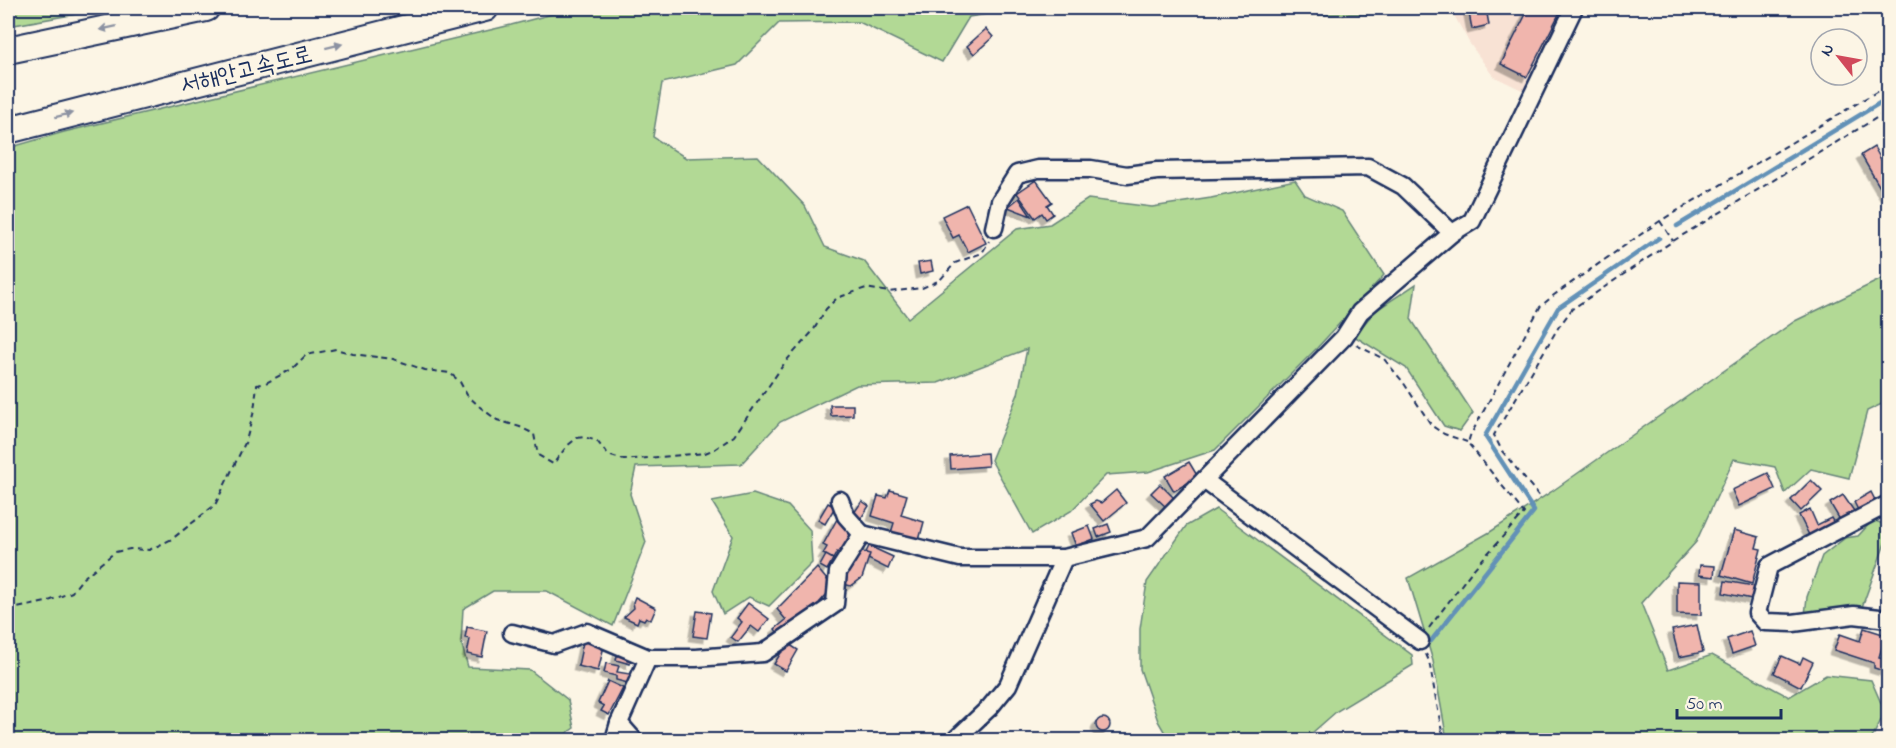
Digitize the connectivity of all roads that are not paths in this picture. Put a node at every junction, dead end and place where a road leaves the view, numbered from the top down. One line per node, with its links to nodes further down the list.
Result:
1 (206, 8): 4 (highway, one-way to 4)
2 (485, 8): 5 (highway, 서해안고속도로, one-way to 2)
3 (1574, 8): 7 (street)
4 (8, 50)
5 (8, 130)
6 (994, 228): 7 (street)
7 (1452, 233): 8 (street)
8 (1204, 480): 12 (street); 15 (street)
9 (840, 500): 11 (street)
10 (1888, 504): 13 (street)
11 (862, 534): 12 (street); 16 (street)
12 (1064, 558): 20 (street)
13 (1888, 620)
14 (512, 633): 16 (street)
15 (1420, 641)
16 (648, 658): 17 (street)
17 (619, 723): 18 (street); 19 (street)
18 (614, 741)
19 (634, 741)
20 (954, 741)

